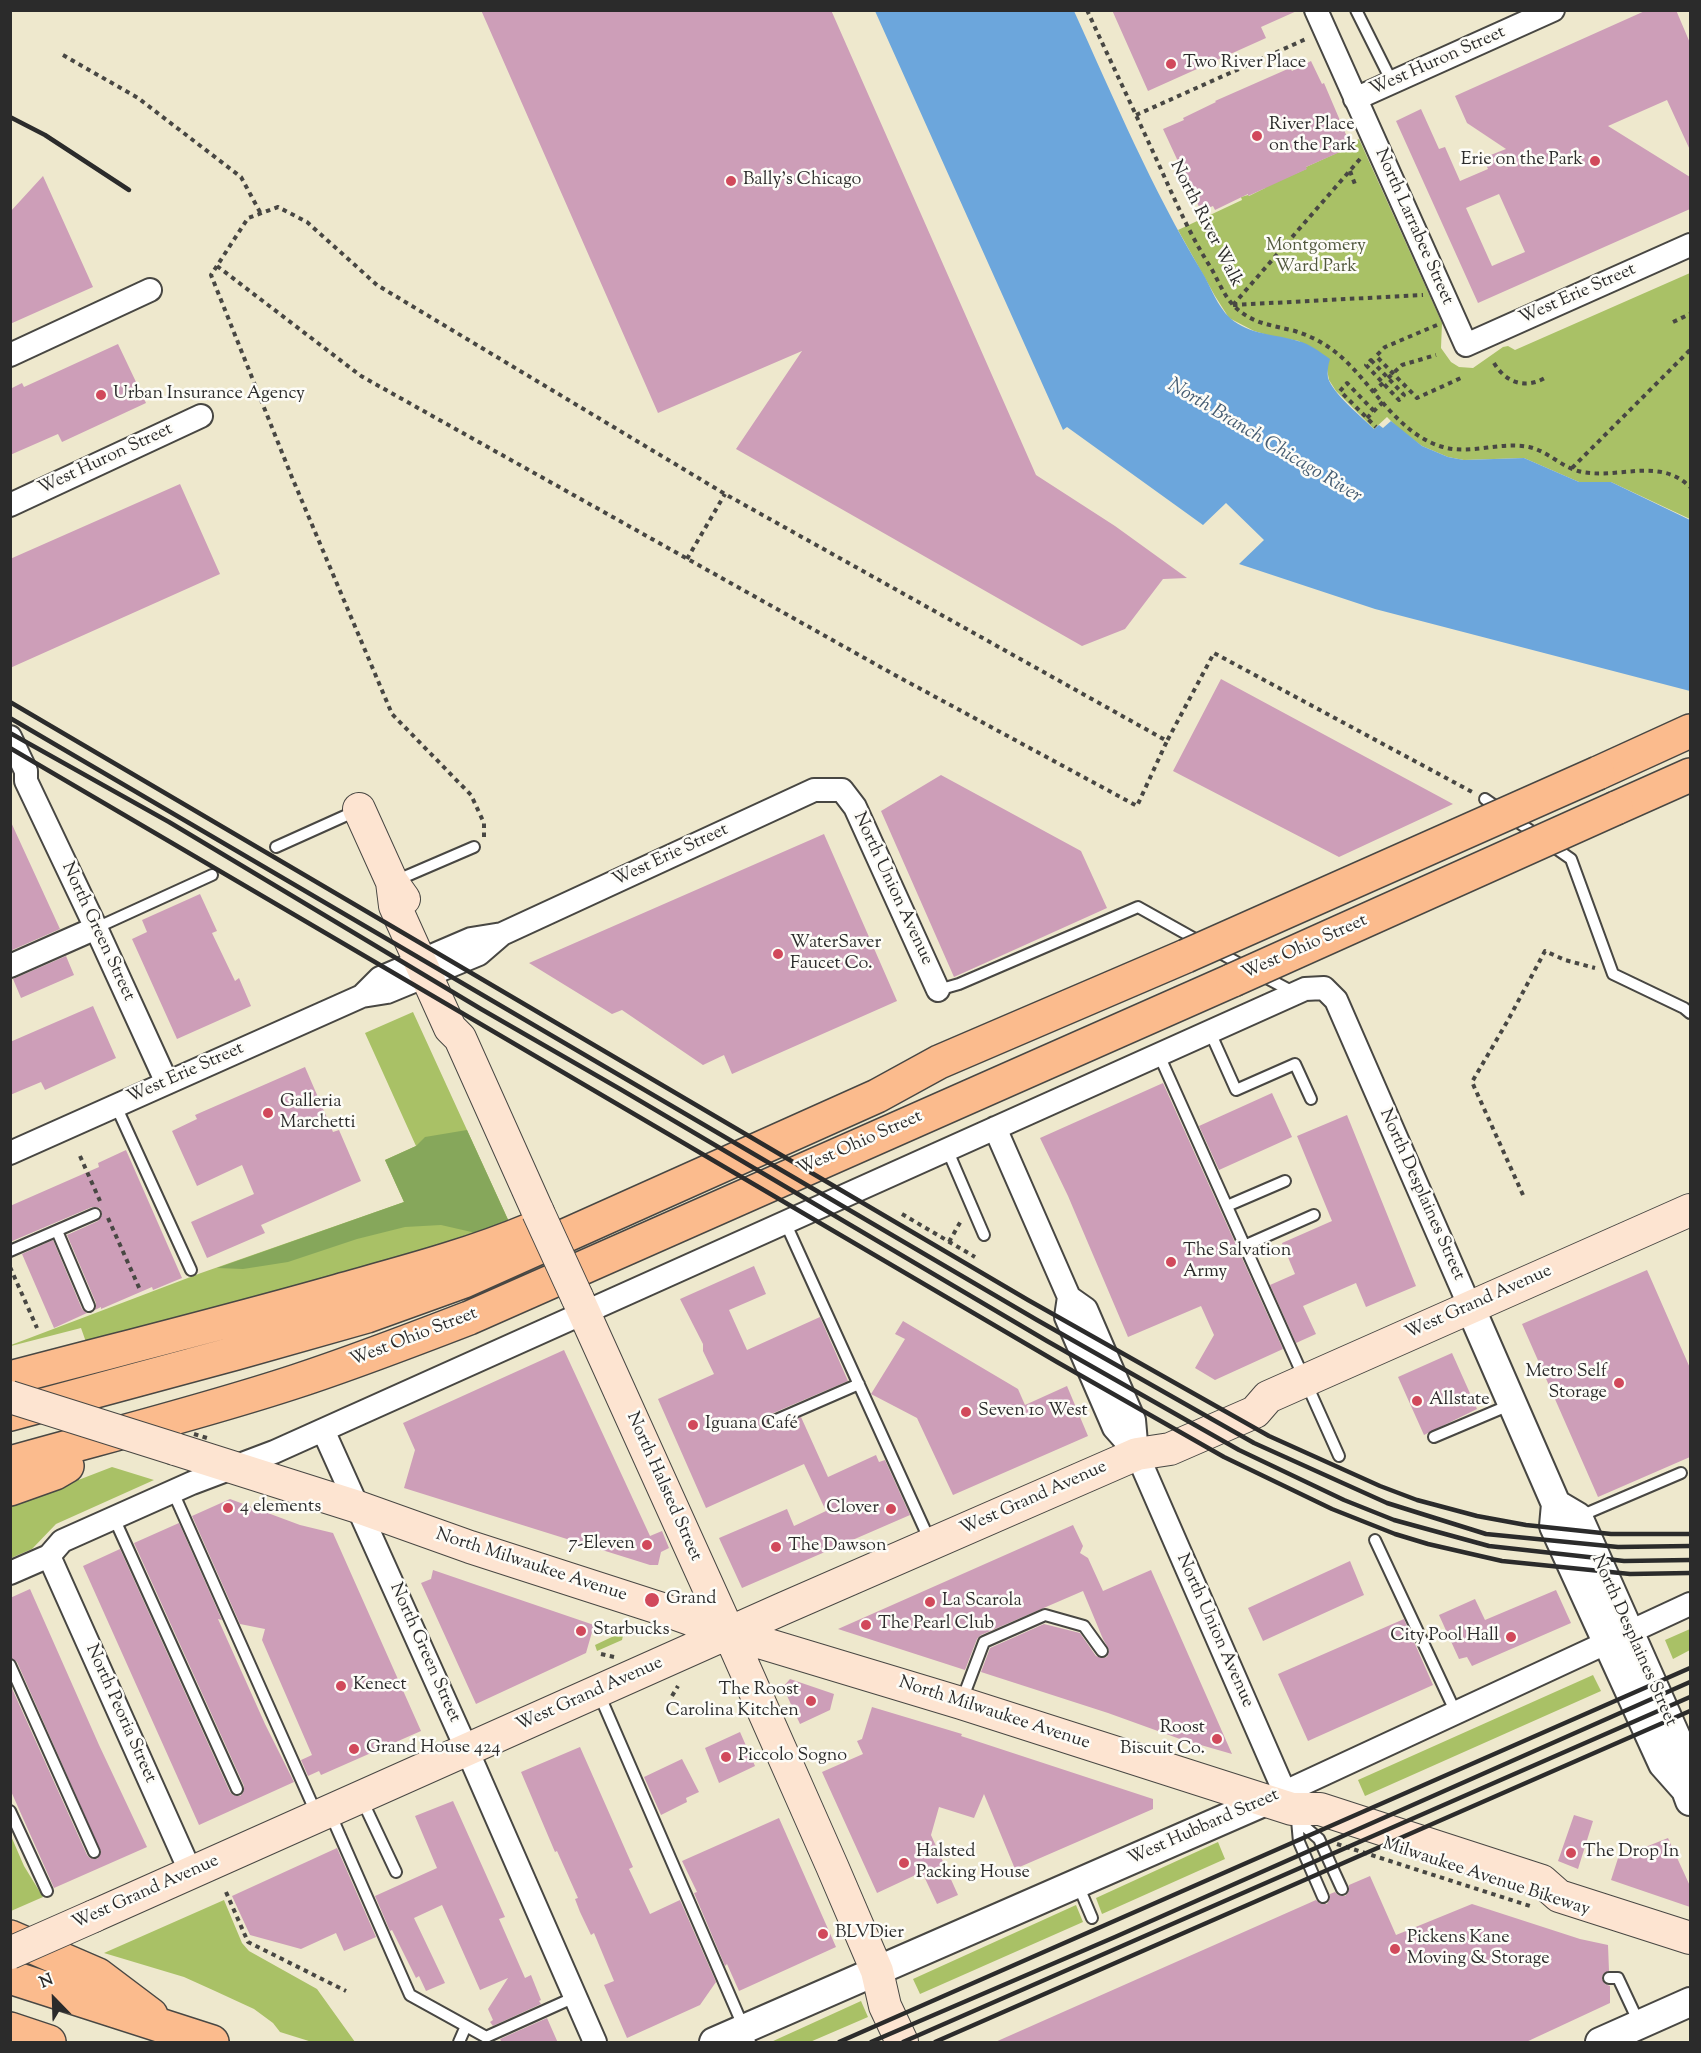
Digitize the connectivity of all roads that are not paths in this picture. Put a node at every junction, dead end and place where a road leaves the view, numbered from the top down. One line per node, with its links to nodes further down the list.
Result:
1 (1316, 10): 5 (street, North Larrabee Street)
2 (1356, 10): 4 (lane)
3 (1553, 10): 4 (street, West Huron Street)
4 (1392, 82): 5 (street, West Huron Street)
5 (1355, 99): 8 (street, North Larrabee Street)
6 (1690, 244): 8 (street, West Erie Street)
7 (150, 290): 9 (street)
8 (1466, 345)
9 (10, 355)
10 (201, 416): 11 (street, West Huron Street)
11 (10, 504)
12 (10, 737): 16 (street, North Green Street)
13 (1678, 737): 18 (highway, West Ohio Street)
14 (10, 763): 16 (street, North Green Street)
15 (1690, 775): 18 (highway, West Ohio Street)
16 (26, 781): 25 (street, North Green Street)
17 (842, 790): 27 (street, West Erie Street); 29 (street, North Union Avenue)
18 (1607, 791): 34 (highway, West Ohio Street, bridge); 62 (highway, West Ohio Street, bridge)
19 (1485, 799): 31 (lane)
20 (359, 809): 21 (lane); 24 (main road, North Halsted Street)
21 (276, 847)
22 (474, 847): 24 (lane)
23 (212, 875): 25 (lane)
24 (392, 882): 27 (main road, North Halsted Street)
25 (96, 928): 26 (street); 35 (street, North Green Street)
26 (10, 966)
27 (429, 966): 35 (street, West Erie Street); 52 (main road, North Halsted Street, bridge)
28 (1324, 988): 30 (street, West Ohio Street); 54 (street, North Desplaines Street)
29 (938, 990): 30 (lane)
30 (1295, 994): 32 (street, West Ohio Street)
31 (1690, 1013)
32 (1210, 1032): 33 (street, West Ohio Street); 36 (lane)
33 (1159, 1055): 38 (street, West Ohio Street); 42 (lane)
34 (939, 1062): 55 (highway); 60 (highway, West Ohio Street)
35 (166, 1083): 37 (street, West Erie Street)
36 (1311, 1098)
37 (116, 1106): 40 (street, West Erie Street); 51 (lane)
38 (995, 1128): 39 (street, West Ohio Street); 65 (street, North Union Avenue)
39 (947, 1149): 46 (street, West Ohio Street); 48 (lane)
40 (10, 1153)
41 (1285, 1181): 42 (lane)
42 (1227, 1206): 49 (lane)
43 (1690, 1210): 54 (main road, West Grand Avenue)
44 (95, 1214): 47 (lane)
45 (1314, 1215): 49 (lane)
46 (785, 1222): 52 (street, West Ohio Street); 57 (lane)
47 (57, 1231): 50 (lane); 53 (lane)
48 (984, 1235)
49 (1244, 1246): 56 (lane)
50 (10, 1251)
51 (191, 1270)
52 (580, 1304): 63 (street, West Ohio Street); 80 (main road, North Halsted Street)
53 (89, 1306)
54 (1470, 1307): 56 (main road, West Grand Avenue); 59 (street, North Desplaines Street)
55 (10, 1378)
56 (1304, 1380): 65 (main road, West Grand Avenue); 66 (lane)
57 (859, 1384): 61 (lane); 76 (lane)
58 (10, 1397): 68 (main road, North Milwaukee Avenue, bridge)
59 (1512, 1404): 64 (lane); 73 (street, North Desplaines Street)
60 (10, 1414)
61 (774, 1421)
62 (127, 1430): 67 (highway, West Ohio Street); 70 (highway)
63 (323, 1430): 68 (street, West Ohio Street); 72 (street, North Green Street)
64 (1434, 1437)
65 (1137, 1454): 76 (main road, West Grand Avenue); 91 (street, North Union Avenue)
66 (1339, 1456)
67 (10, 1463)
68 (234, 1467): 71 (street, West Ohio Street); 72 (main road, North Milwaukee Avenue)
69 (1681, 1473): 73 (lane)
70 (10, 1489)
71 (173, 1492): 74 (street, West Ohio Street); 93 (lane)
72 (358, 1507): 80 (main road, North Milwaukee Avenue); 87 (street, North Green Street)
73 (1567, 1510): 81 (street, North Desplaines Street)
74 (114, 1518): 77 (street, West Ohio Street); 88 (lane)
75 (1375, 1540): 86 (lane)
76 (931, 1544): 80 (main road, West Grand Avenue)
77 (49, 1556): 78 (street, West Ohio Street); 96 (street, North Peoria Street)
78 (10, 1573)
79 (1690, 1604): 81 (street, West Hubbard Street)
80 (729, 1633): 84 (main road, West Grand Avenue); 85 (main road, North Milwaukee Avenue); 105 (main road, North Halsted Street)
81 (1618, 1638): 86 (street, West Hubbard Street); 89 (street, North Desplaines Street)
82 (1102, 1651): 85 (lane)
83 (10, 1665): 94 (lane)
84 (598, 1691): 87 (main road, West Grand Avenue); 113 (lane)
85 (961, 1703): 91 (main road, North Milwaukee Avenue)
86 (1456, 1713): 91 (street, West Hubbard Street)
87 (467, 1750): 90 (main road, West Grand Avenue); 108 (street, North Green Street)
88 (237, 1790)
89 (1688, 1796)
90 (360, 1797): 93 (main road, West Grand Avenue); 95 (lane)
91 (1285, 1805): 97 (street, West Hubbard Street); 98 (lane, North Union Avenue); 100 (lane, North Union Avenue); 103 (main road, North Milwaukee Avenue)
92 (10, 1811): 99 (lane)
93 (323, 1814): 96 (main road, West Grand Avenue); 111 (lane)
94 (94, 1852)
95 (396, 1872)
96 (190, 1873): 104 (main road, West Grand Avenue, bridge)
97 (1077, 1884): 101 (lane); 105 (street, West Hubbard Street)
98 (1342, 1888)
99 (47, 1891)
100 (1323, 1897)
101 (1092, 1918)
102 (10, 1937): 112 (highway)
103 (1690, 1938)
104 (10, 1953)
105 (877, 1971): 113 (street, West Hubbard Street); 118 (main road, North Halsted Street); 119 (main road, North Halsted Street)
106 (10, 1977): 112 (highway)
107 (1609, 1978): 110 (lane)
108 (575, 1997): 111 (lane); 116 (street, North Green Street)
109 (1690, 2002): 110 (street)
110 (1640, 2025): 120 (street)
111 (466, 2026): 115 (lane)
112 (169, 2029): 114 (highway)
113 (748, 2036): 117 (street, West Hubbard Street)
114 (212, 2043)
115 (459, 2043)
116 (595, 2043)
117 (714, 2043)
118 (902, 2043)
119 (920, 2043)
120 (1600, 2043)

